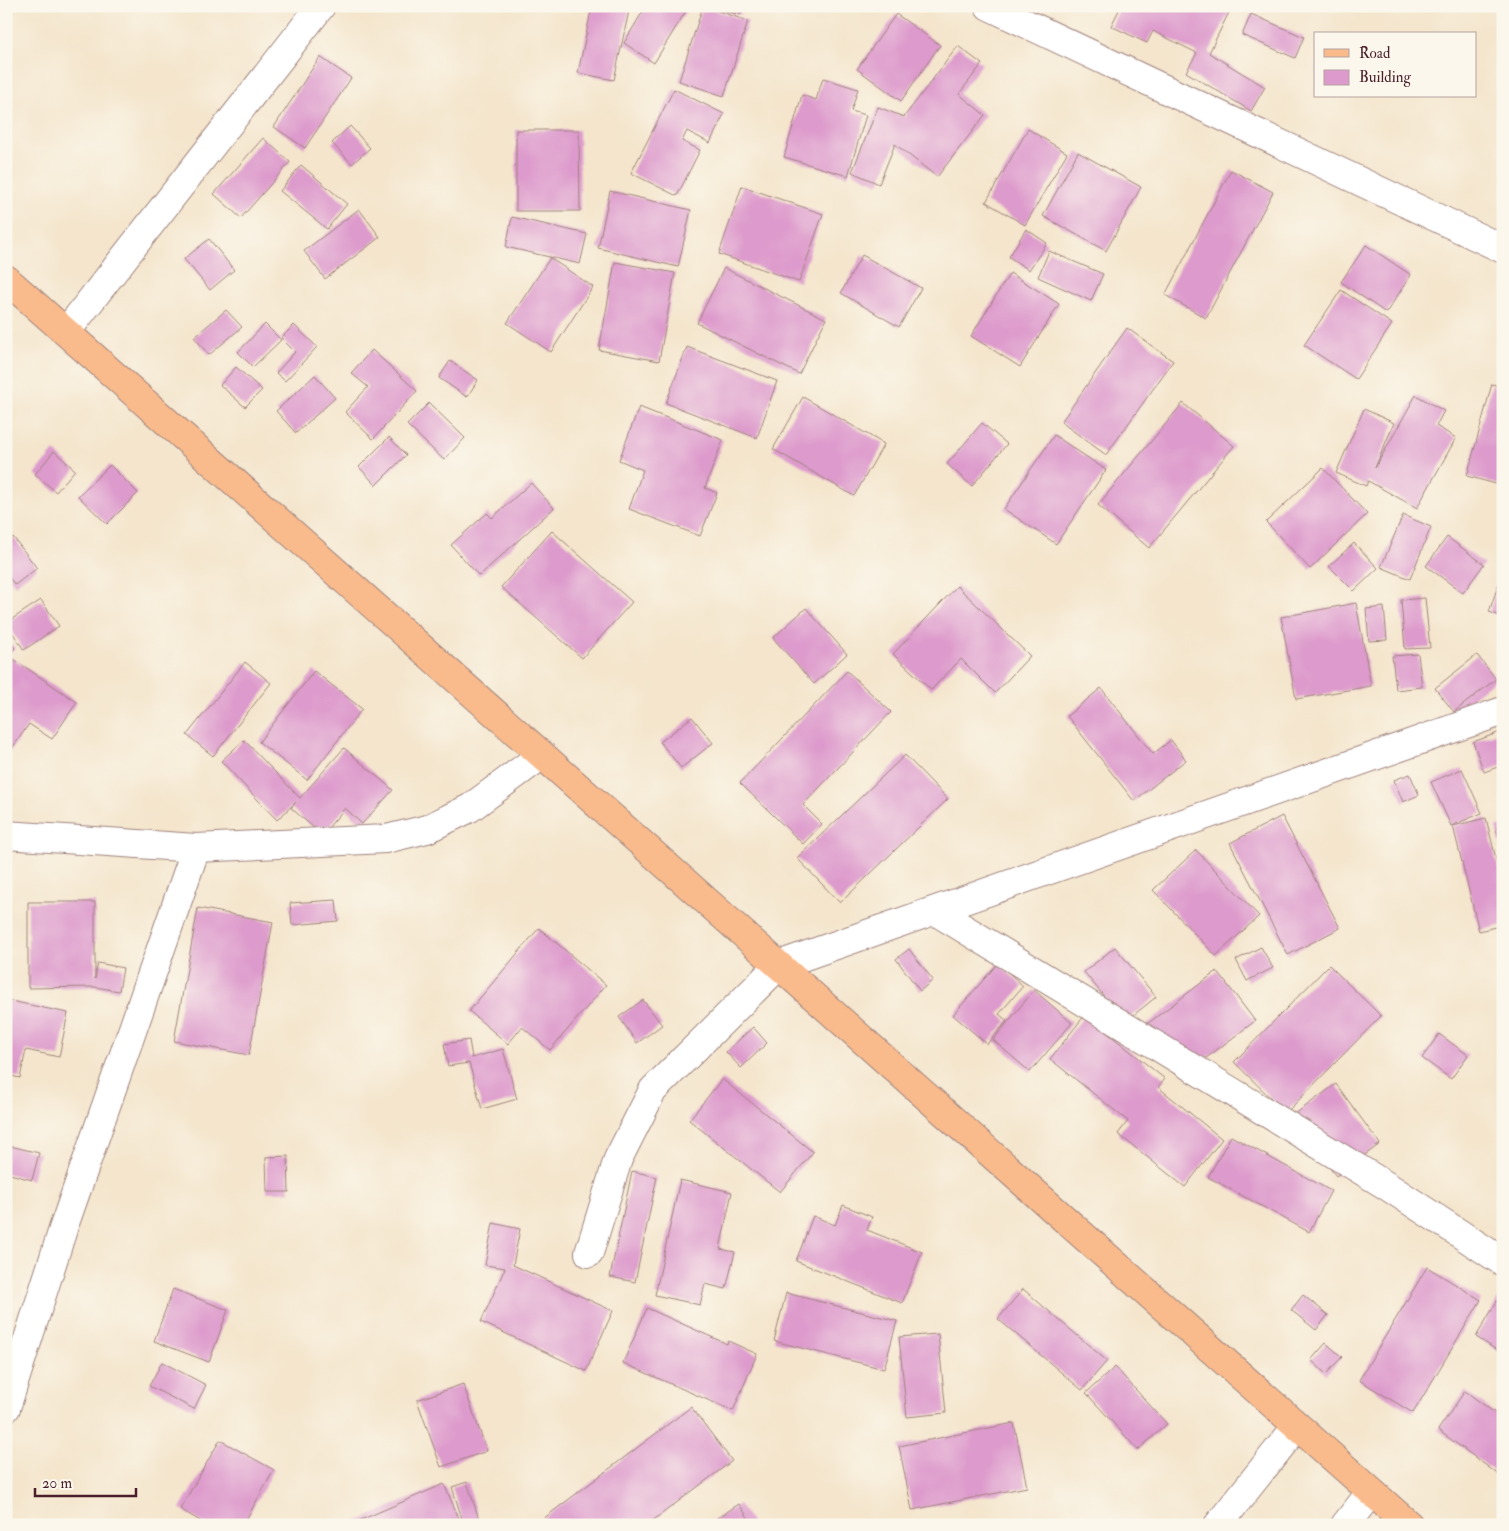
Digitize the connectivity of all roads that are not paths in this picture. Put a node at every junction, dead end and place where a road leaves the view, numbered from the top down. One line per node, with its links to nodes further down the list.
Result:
1 (321, 6): 5 (street)
2 (989, 6): 3 (street)
3 (1503, 249)
4 (6, 279): 5 (main road)
5 (66, 332): 7 (main road)
6 (1503, 711): 10 (street)
7 (542, 755): 9 (street); 11 (main road)
8 (6, 835): 9 (street)
9 (196, 848): 14 (street)
10 (936, 911): 11 (street); 13 (street)
11 (779, 965): 12 (street); 15 (main road)
12 (590, 1253)
13 (1503, 1262)
14 (6, 1408)
15 (1297, 1426): 16 (main road); 17 (street)
16 (1372, 1492): 18 (street); 19 (main road)
17 (1218, 1525)
18 (1346, 1525)
19 (1409, 1525)

